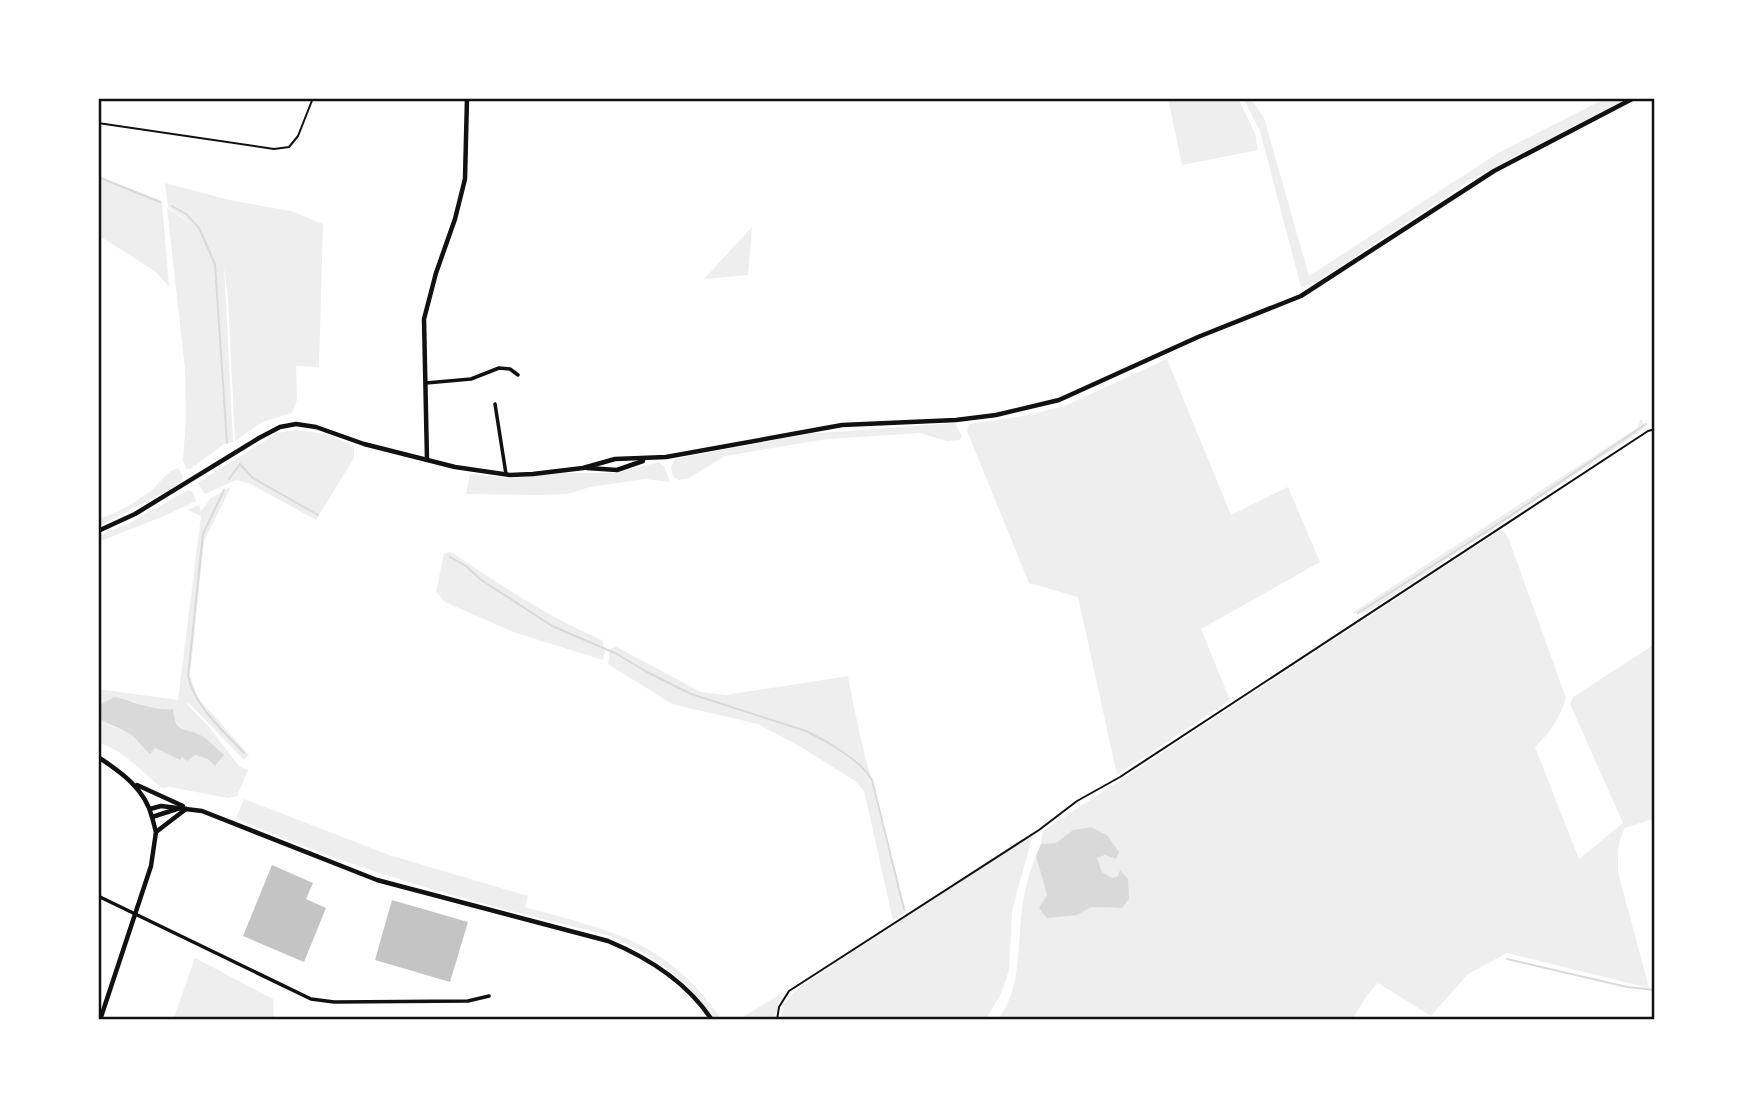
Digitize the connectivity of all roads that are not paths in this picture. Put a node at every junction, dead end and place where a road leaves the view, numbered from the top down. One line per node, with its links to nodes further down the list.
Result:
1 (467, 98): 4 (street)
2 (1634, 98): 6 (street)
3 (518, 375): 4 (street)
4 (426, 383): 7 (street)
5 (495, 404): 9 (street)
6 (647, 459): 8 (street); 8 (street)
7 (427, 460): 9 (street); 10 (street)
8 (583, 468): 9 (street)
9 (506, 474)
10 (98, 530)
11 (98, 757): 12 (street)
12 (134, 784): 13 (street); 14 (street)
13 (184, 808): 14 (street); 15 (street); 16 (street); 21 (street)
14 (150, 809): 15 (street)
15 (152, 817): 16 (street)
16 (156, 832): 18 (street)
17 (98, 896): 18 (street)
18 (135, 912): 19 (street); 20 (street)
19 (489, 996)
20 (100, 1020)
21 (712, 1020)

